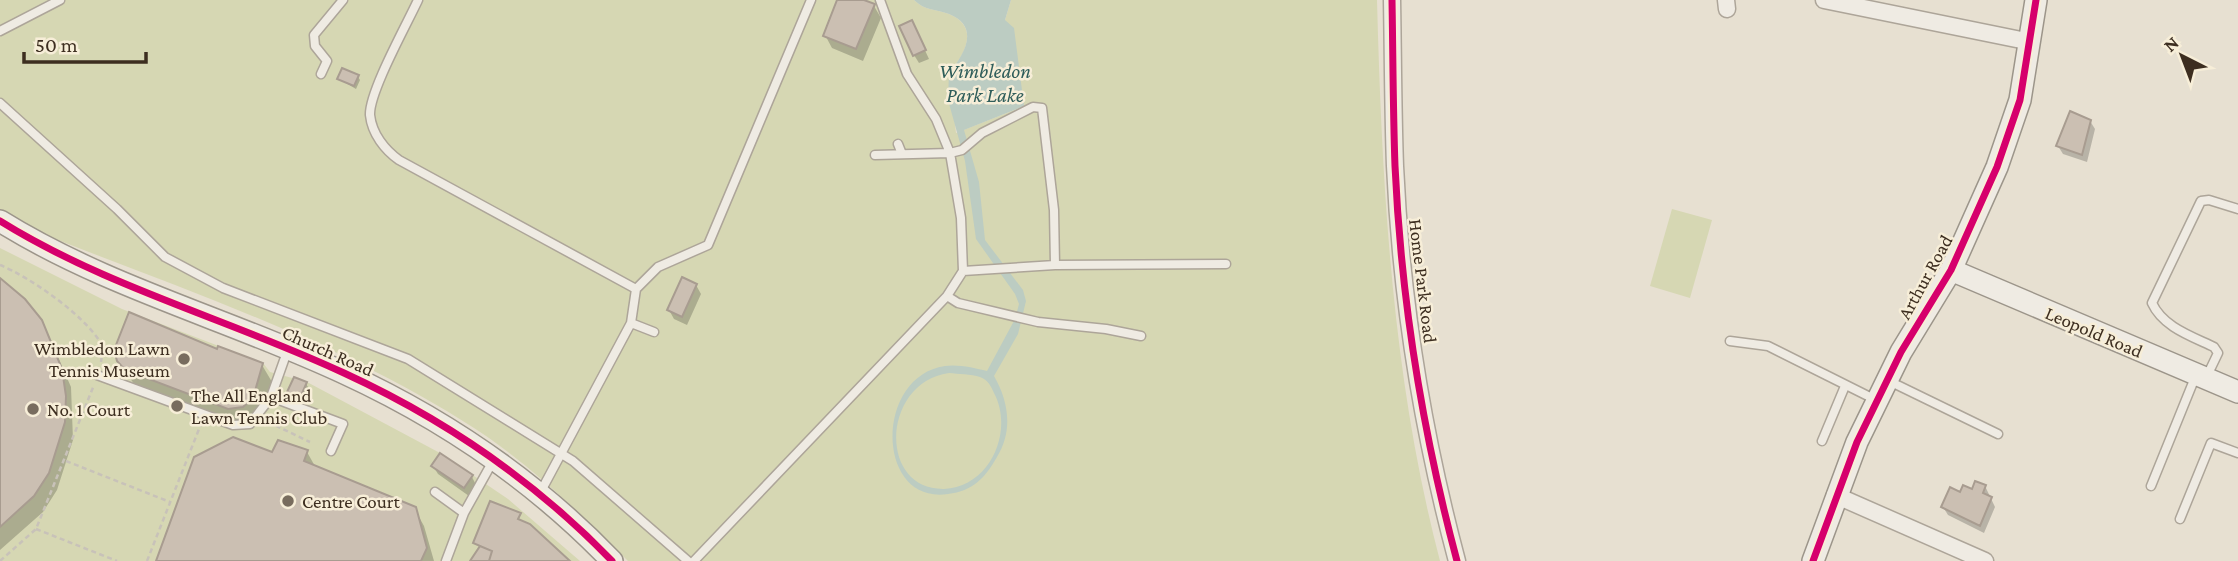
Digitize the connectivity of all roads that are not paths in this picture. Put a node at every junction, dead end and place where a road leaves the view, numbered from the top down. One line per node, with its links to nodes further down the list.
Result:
1 (60, 0): 9 (lane)
2 (343, 0): 11 (lane)
3 (418, 0): 23 (lane)
4 (811, 0): 23 (lane)
5 (880, 0): 14 (lane)
6 (1392, 0): 53 (street, Home Park Road)
7 (1824, 0): 10 (street)
8 (2036, 0): 10 (street, Arthur Road)
9 (0, 31)
10 (2031, 42): 21 (street, Arthur Road)
11 (321, 74)
12 (0, 103): 41 (lane)
13 (898, 144): 15 (lane)
14 (950, 153): 15 (lane); 20 (lane); 22 (lane)
15 (902, 154): 16 (lane)
16 (875, 155)
17 (2238, 209): 31 (lane)
18 (0, 221): 29 (street, Church Road)
19 (1226, 264): 20 (lane)
20 (1055, 265): 22 (lane)
21 (1951, 270): 31 (street, Leopold Road); 32 (street, Arthur Road)
22 (963, 271): 24 (lane)
23 (636, 289): 25 (lane)
24 (947, 296): 27 (lane); 52 (lane)
25 (631, 323): 26 (lane); 41 (lane)
26 (654, 332)
27 (1140, 336)
28 (1730, 341): 33 (lane)
29 (288, 349): 35 (lane); 42 (street, Church Road)
30 (97, 374): 35 (lane)
31 (2201, 377): 34 (street, Leopold Road); 43 (lane)
32 (1886, 380): 36 (street, Arthur Road); 37 (lane)
33 (1844, 386): 36 (lane); 38 (lane)
34 (2238, 392)
35 (271, 397): 39 (lane)
36 (1876, 400): 46 (street, Arthur Road)
37 (1997, 434)
38 (1822, 441)
39 (331, 451)
40 (2238, 453): 48 (lane)
41 (563, 455): 45 (lane); 51 (lane)
42 (494, 459): 45 (street, Church Road); 47 (lane)
43 (2151, 486)
44 (435, 492): 47 (lane)
45 (540, 492): 50 (street, Church Road)
46 (1835, 495): 54 (street, Arthur Road); 55 (street)
47 (464, 513): 49 (lane)
48 (2180, 519)
49 (446, 561)
50 (611, 561)
51 (688, 561)
52 (694, 561)
53 (1457, 561)
54 (1813, 561)
55 (1985, 561)

